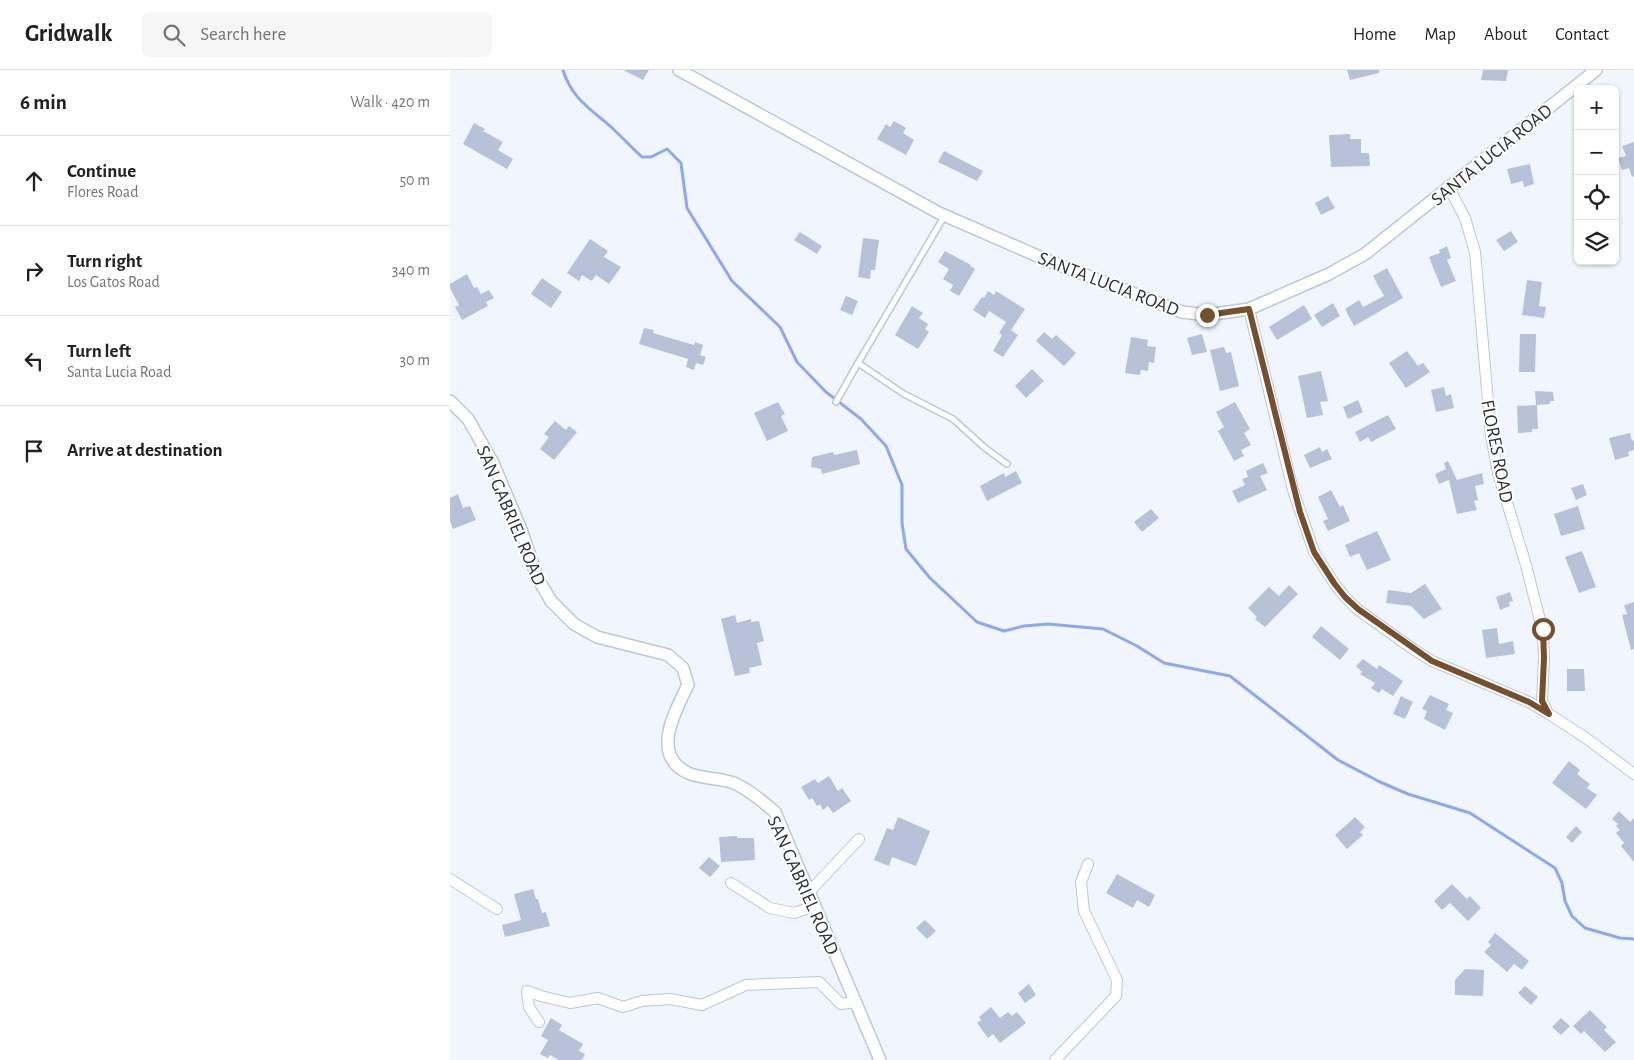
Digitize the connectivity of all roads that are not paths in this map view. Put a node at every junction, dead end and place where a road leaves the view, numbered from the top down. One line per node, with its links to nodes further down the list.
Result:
1 (679, 70): 4 (street, SANTA LUCIA ROAD)
2 (1596, 70): 3 (street, SANTA LUCIA ROAD)
3 (1449, 188): 5 (street, SANTA LUCIA ROAD); 10 (street, FLORES ROAD)
4 (945, 215): 5 (street, SANTA LUCIA ROAD); 6 (lane)
5 (1249, 309): 10 (street)
6 (858, 363): 8 (lane); 9 (lane)
7 (450, 401): 16 (street, SAN GABRIEL ROAD)
8 (836, 402)
9 (1007, 464)
10 (1549, 714): 11 (street)
11 (1634, 774)
12 (859, 839): 16 (street)
13 (1088, 864): 22 (street)
14 (450, 879): 18 (street)
15 (731, 882): 17 (street)
16 (809, 892): 17 (street, SAN GABRIEL ROAD)
17 (815, 906): 19 (street, SAN GABRIEL ROAD)
18 (497, 909)
19 (855, 1002): 20 (street); 21 (street, SAN GABRIEL ROAD)
20 (539, 1022)
21 (880, 1060)
22 (1055, 1060)

